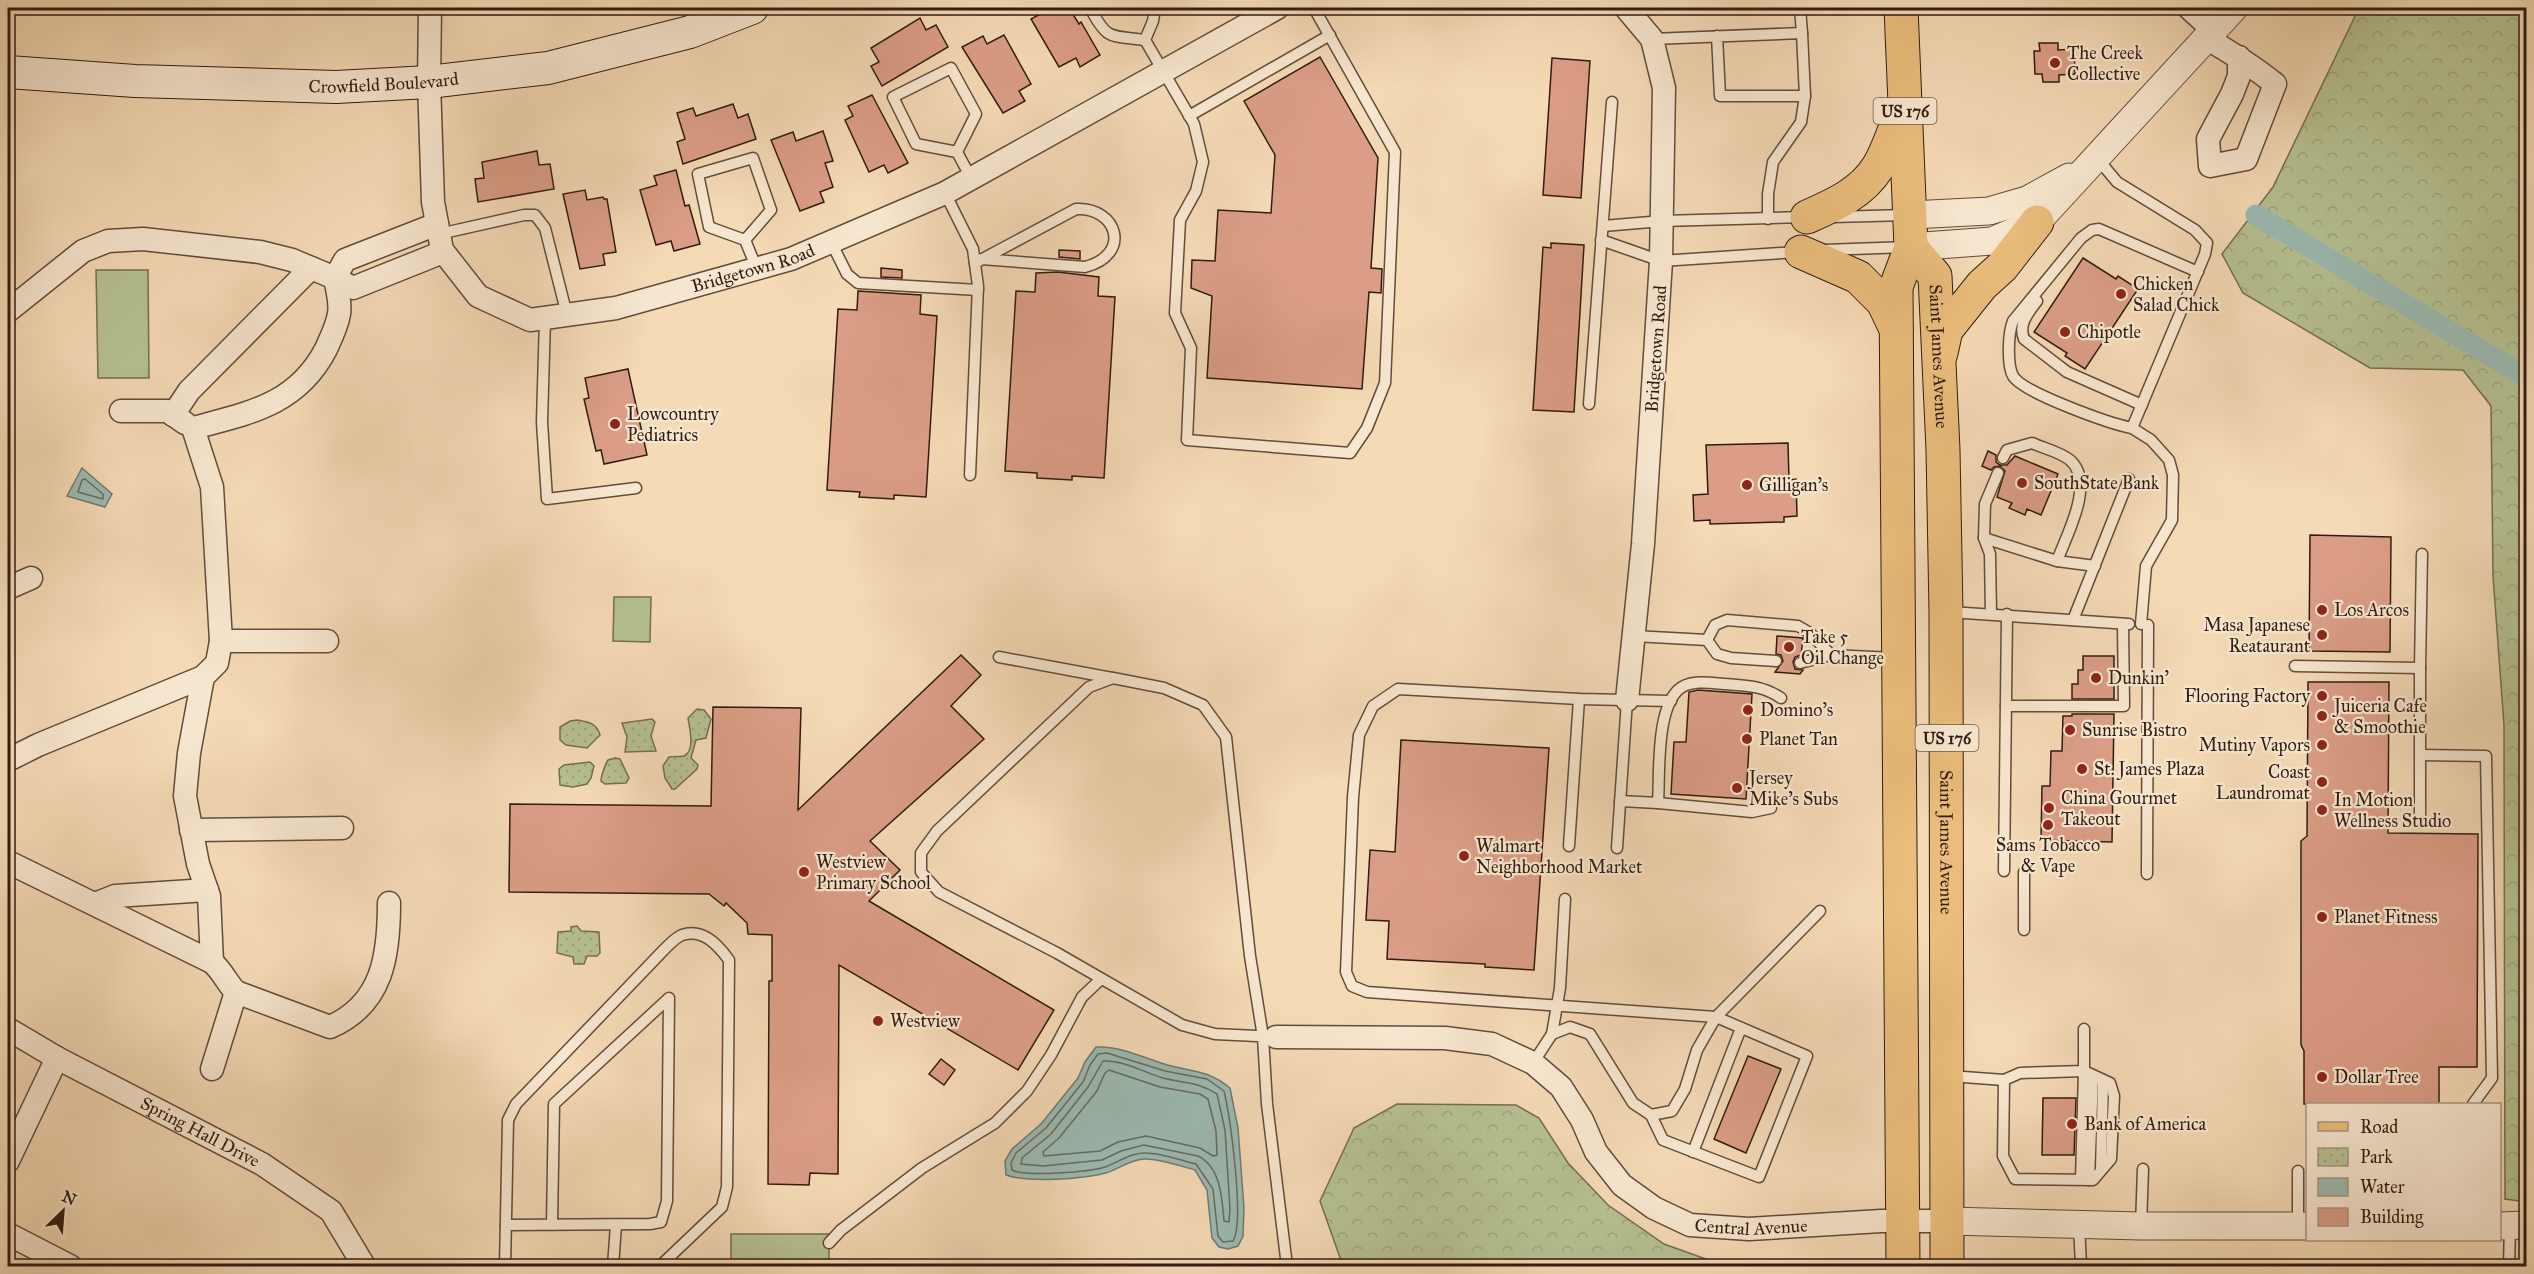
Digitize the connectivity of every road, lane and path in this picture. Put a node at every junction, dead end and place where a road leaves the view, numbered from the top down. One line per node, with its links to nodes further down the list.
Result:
1 (430, 8): 21 (street)
2 (752, 8): 21 (main road, Crowfield Boulevard)
3 (1090, 8): 17 (lane)
4 (1155, 8): 17 (lane)
5 (1278, 8): 20 (street, Bridgetown Road)
6 (1314, 8): 14 (lane)
7 (1626, 8): 16 (street, Bridgetown Road)
8 (1800, 8): 12 (lane)
9 (1901, 8): 24 (main road, Saint James Avenue / US 176)
10 (2189, 8): 13 (street)
11 (2234, 8): 13 (street)
12 (1802, 33): 15 (lane); 22 (lane)
13 (2210, 34): 18 (street); 27 (street)
14 (1330, 35): 25 (lane); 25 (lane)
15 (1717, 36): 16 (lane); 22 (lane)
16 (1652, 39): 32 (street, Bridgetown Road)
17 (1145, 40): 20 (lane)
18 (2239, 57)
19 (8, 72): 21 (main road, Crowfield Boulevard)
20 (1162, 73): 25 (lane); 28 (street, Bridgetown Road)
21 (429, 82): 37 (street)
22 (1805, 96): 31 (lane)
23 (1612, 102): 34 (lane)
24 (1905, 104): 30 (main road); 36 (main road, Saint James Avenue / US 176)
25 (1189, 116)
26 (957, 152): 26 (lane); 28 (lane)
27 (2093, 162): 33 (street); 36 (street); 46 (lane)
28 (971, 178): 29 (street, Bridgetown Road)
29 (945, 193): 40 (street, Bridgetown Road); 42 (lane)
30 (1807, 217): 31 (lane); 36 (lane)
31 (1768, 219): 32 (lane)
32 (1662, 220): 34 (lane); 43 (street, Bridgetown Road)
33 (2037, 222): 36 (street); 52 (main road)
34 (1603, 226): 39 (lane)
35 (2096, 230): 46 (lane); 54 (lane); 58 (lane)
36 (1911, 231): 41 (lane); 51 (main road, Saint James Avenue); 52 (main road, Saint James Avenue / US 176)
37 (440, 237): 47 (street); 50 (street, Bridgetown Road); 50 (lane)
38 (745, 240): 38 (lane); 45 (lane)
39 (1601, 240): 43 (lane); 53 (lane)
40 (831, 242): 45 (street, Bridgetown Road); 48 (lane)
41 (1801, 252): 43 (lane); 51 (main road)
42 (978, 261): 42 (lane); 48 (lane)
43 (1661, 261): 75 (street, Bridgetown Road)
44 (310, 268): 47 (street); 49 (street); 56 (street)
45 (757, 269): 50 (street, Bridgetown Road)
46 (2198, 272): 54 (lane)
47 (335, 278): 57 (street)
48 (978, 290): 61 (lane)
49 (11, 301)
50 (556, 316): 63 (lane)
51 (1896, 329): 81 (main road, Saint James Avenue)
52 (1940, 358): 70 (main road, Saint James Avenue / US 176)
53 (1589, 404)
54 (2142, 405): 58 (lane)
55 (121, 411): 56 (street)
56 (173, 415): 57 (street)
57 (193, 428): 77 (street)
58 (2132, 428): 74 (lane)
59 (2003, 458): 66 (lane)
60 (1998, 473): 64 (lane)
61 (970, 475)
62 (2129, 479): 67 (lane)
63 (636, 488)
64 (1984, 538): 66 (lane); 71 (lane)
65 (2422, 554): 85 (lane)
66 (2057, 561): 67 (lane)
67 (2095, 566): 73 (lane)
68 (31, 578): 69 (street)
69 (8, 588)
70 (1946, 612): 71 (lane); 126 (main road, Saint James Avenue / US 176)
71 (1991, 614): 72 (lane)
72 (2007, 614): 73 (lane); 92 (lane)
73 (2073, 620): 74 (lane)
74 (2136, 624): 92 (lane); 106 (lane)
75 (1634, 636): 76 (lane); 90 (street, Bridgetown Road)
76 (1707, 640): 79 (lane); 82 (lane)
77 (222, 641): 78 (street); 86 (street)
78 (327, 641)
79 (1831, 655): 81 (lane); 83 (lane)
80 (999, 657): 87 (lane)
81 (1899, 658): 136 (main road, Saint James Avenue)
82 (1776, 661)
83 (1800, 663)
84 (2295, 666): 85 (lane)
85 (2420, 668): 93 (lane)
86 (204, 677): 94 (street); 100 (street)
87 (1113, 678): 114 (lane); 122 (lane)
88 (1781, 698): 91 (lane)
89 (1579, 699): 90 (lane); 101 (lane); 116 (lane)
90 (1627, 700): 91 (lane); 95 (lane)
91 (1671, 701): 96 (lane)
92 (2006, 706): 104 (lane)
93 (2421, 755): 98 (lane); 129 (lane)
94 (8, 760)
95 (1620, 801): 96 (lane); 102 (lane)
96 (1658, 803): 97 (lane)
97 (1771, 808)
98 (2420, 822)
99 (342, 828): 100 (street)
100 (191, 830): 107 (street)
101 (1569, 846)
102 (1617, 848)
103 (8, 862): 110 (street)
104 (2004, 871)
105 (2024, 872): 112 (lane)
106 (2148, 874)
107 (207, 890): 110 (street); 113 (street)
108 (1565, 899): 116 (lane)
109 (389, 903): 115 (street)
110 (94, 904): 113 (street)
111 (1820, 911): 117 (lane)
112 (2024, 930)
113 (212, 962): 115 (street)
114 (1101, 979): 122 (lane); 146 (lane)
115 (236, 992): 125 (street)
116 (1557, 1004): 117 (lane); 121 (lane)
117 (1716, 1017): 118 (lane); 130 (lane)
118 (1741, 1028): 131 (lane); 131 (lane)
119 (2084, 1029): 127 (lane)
120 (8, 1032): 123 (street, Spring Hall Drive)
121 (1552, 1034): 124 (lane); 130 (lane)
122 (1269, 1037): 124 (street, Central Avenue); 152 (lane)
123 (57, 1058): 132 (street); 148 (street, Spring Hall Drive)
124 (1533, 1063): 136 (street, Central Avenue)
125 (212, 1069)
126 (1946, 1076): 128 (lane); 137 (main road, Saint James Avenue / US 176)
127 (2093, 1076): 128 (lane); 135 (lane); 135 (lane)
128 (2004, 1080): 135 (lane)
129 (2474, 1103)
130 (1651, 1115): 131 (lane)
131 (1693, 1152)
132 (8, 1161)
133 (2143, 1169): 142 (lane)
134 (2298, 1171): 143 (lane)
135 (2085, 1180)
136 (1903, 1221): 137 (street, Central Avenue); 153 (main road, Saint James Avenue)
137 (1948, 1221): 138 (street, Central Avenue); 154 (main road, Saint James Avenue / US 176)
138 (2079, 1224): 142 (street, Central Avenue); 155 (lane)
139 (506, 1225): 140 (lane); 149 (lane); 151 (lane)
140 (552, 1225): 141 (lane); 141 (lane)
141 (616, 1225): 150 (lane)
142 (2141, 1226): 143 (street, Central Avenue)
143 (2303, 1226)
144 (2512, 1226): 156 (lane)
145 (8, 1234): 147 (street)
146 (829, 1243)
147 (70, 1266)
148 (364, 1266)
149 (505, 1266)
150 (613, 1266)
151 (660, 1266)
152 (1287, 1266)
153 (1903, 1266)
154 (1947, 1266)
155 (2081, 1266)
156 (2509, 1266)

